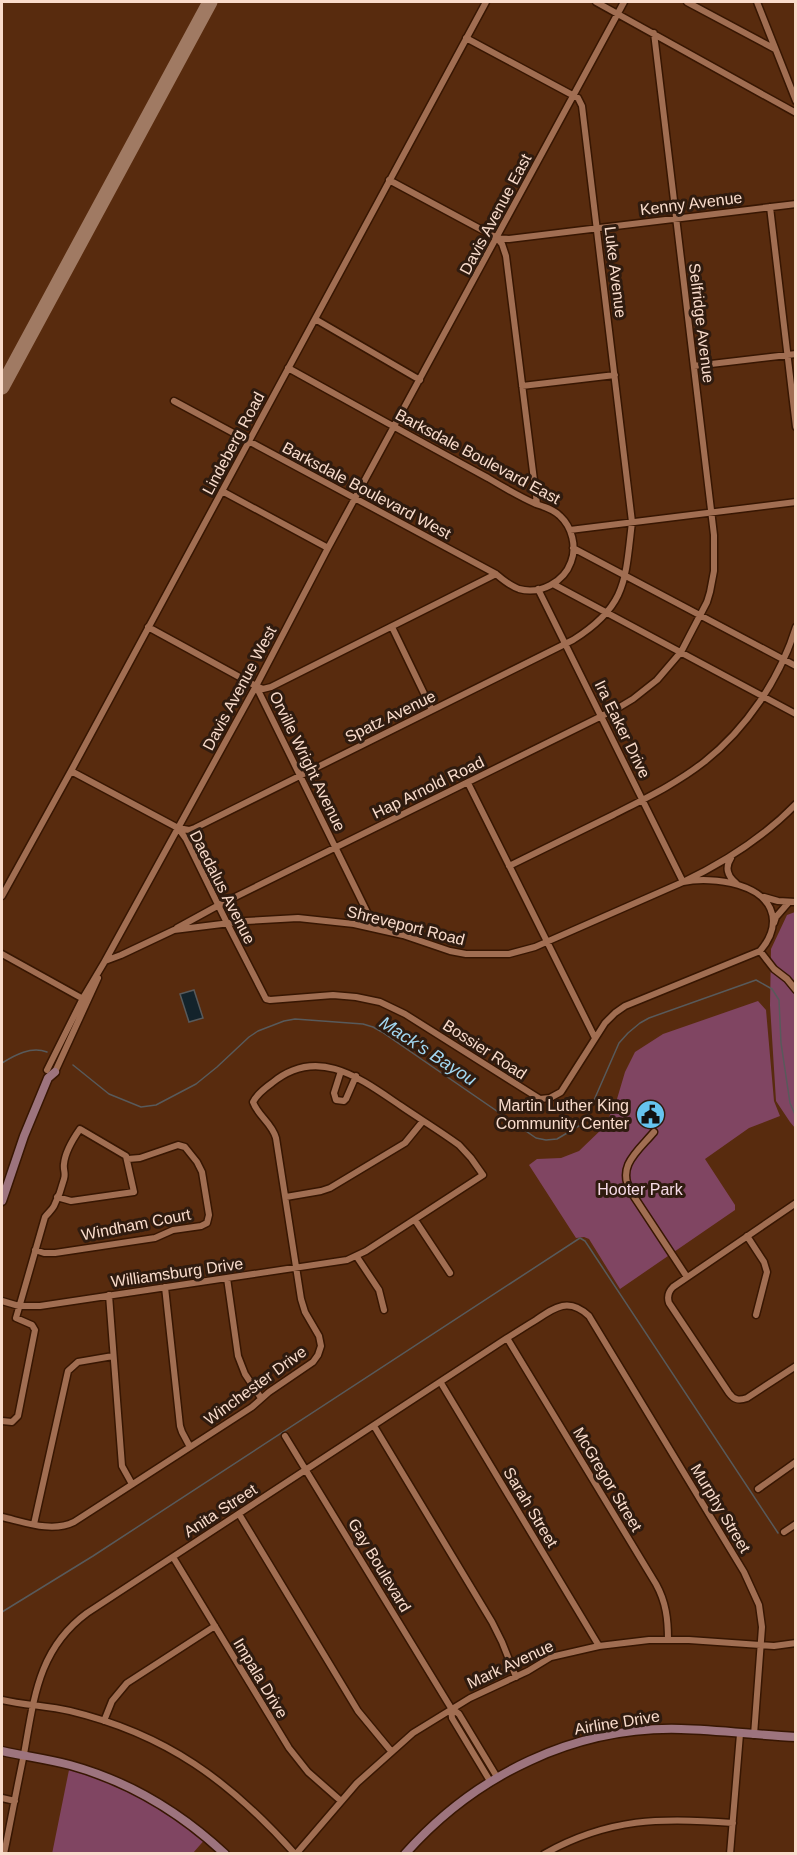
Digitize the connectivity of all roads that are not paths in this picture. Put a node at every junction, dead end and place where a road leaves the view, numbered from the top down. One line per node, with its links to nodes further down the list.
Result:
1 (486, 2): 8 (street, Lindeberg Road)
2 (597, 2): 6 (street)
3 (624, 2): 6 (street, Davis Avenue East)
4 (687, 2): 9 (street)
5 (756, 2): 9 (street)
6 (617, 13): 7 (street); 10 (street, Davis Avenue East)
7 (654, 33): 12 (street); 16 (street, Selfridge Avenue)
8 (466, 38): 10 (street); 13 (street, Lindeberg Road)
9 (775, 49): 11 (street)
10 (573, 96): 17 (street, Luke Avenue); 18 (street, Davis Avenue East)
11 (795, 101)
12 (795, 112)
13 (389, 180): 18 (street); 19 (street, Lindeberg Road)
14 (795, 204): 15 (street, Kenny Avenue)
15 (770, 207): 16 (street, Kenny Avenue); 21 (street)
16 (676, 218): 17 (street, Kenny Avenue); 22 (street, Selfridge Avenue)
17 (597, 228): 18 (street, Kenny Avenue); 24 (street, Luke Avenue)
18 (497, 238): 25 (street, Davis Avenue East); 26 (street)
19 (315, 319): 23 (street, Lindeberg Road); 25 (street)
20 (795, 354): 21 (street)
21 (787, 355): 22 (street); 29 (street)
22 (694, 366): 35 (street, Selfridge Avenue)
23 (288, 368): 28 (street, Barksdale Boulevard East); 30 (street, Lindeberg Road)
24 (615, 375): 26 (street); 36 (street, Luke Avenue)
25 (420, 380): 28 (street, Davis Avenue East)
26 (522, 386): 34 (street)
27 (174, 401): 30 (street, Barksdale Boulevard West)
28 (394, 426): 32 (street, Davis Avenue West); 34 (street, Barksdale Boulevard East)
29 (795, 427)
30 (249, 441): 31 (street, Lindeberg Road); 32 (street, Barksdale Boulevard West)
31 (222, 491): 38 (street); 46 (street, Lindeberg Road)
32 (355, 498): 38 (street, Davis Avenue West); 40 (street, Barksdale Boulevard West)
33 (795, 502): 35 (street)
34 (537, 504): 37 (street, Barksdale Boulevard East)
35 (712, 512): 36 (street); 45 (street, Selfridge Avenue)
36 (632, 522): 37 (street); 41 (street, Luke Avenue)
37 (570, 530): 39 (street)
38 (328, 548): 53 (street, Davis Avenue West)
39 (573, 548): 41 (street); 42 (street)
40 (496, 574): 43 (street, Barksdale Boulevard West); 47 (street)
41 (626, 576): 44 (street, Luke Avenue); 45 (street)
42 (552, 584): 43 (street, Barksdale Boulevard West); 44 (street)
43 (538, 589): 49 (street, Ira Eaker Drive)
44 (608, 613): 49 (street, Spatz Avenue); 50 (street)
45 (700, 615): 50 (street, Selfridge Avenue); 51 (street)
46 (148, 627): 53 (street, Orville Wright Avenue); 58 (street, Lindeberg Road)
47 (392, 627): 53 (street); 55 (street)
48 (795, 627): 51 (street)
49 (566, 644): 55 (street, Spatz Avenue); 57 (street, Ira Eaker Drive)
50 (681, 652): 54 (street); 57 (street, Hap Arnold Road)
51 (783, 659): 52 (street); 54 (street)
52 (795, 666)
53 (256, 686): 59 (street, Orville Wright Avenue); 63 (street, Davis Avenue West)
54 (763, 697): 56 (street); 61 (street)
55 (432, 710): 59 (street, Spatz Avenue)
56 (795, 714)
57 (602, 716): 60 (street, Hap Arnold Road); 61 (street, Ira Eaker Drive)
58 (71, 771): 63 (street, Daedalus Avenue); 69 (street, Lindeberg Road)
59 (300, 776): 63 (street, Spatz Avenue); 64 (street, Orville Wright Avenue)
60 (468, 783): 64 (street, Hap Arnold Road); 66 (street)
61 (643, 800): 66 (street); 67 (street, Ira Eaker Drive)
62 (795, 804): 65 (street)
63 (178, 828): 72 (street, Daedalus Avenue); 80 (street, Davis Avenue West)
64 (335, 848): 72 (street, Hap Arnold Road); 75 (street, Orville Wright Avenue)
65 (732, 856): 67 (street); 68 (street)
66 (510, 866): 77 (street)
67 (683, 882): 68 (street, Shreveport Road); 77 (street, Shreveport Road)
68 (741, 886): 70 (street, Shreveport Road)
69 (2, 896)
70 (761, 896): 71 (street, Shreveport Road); 74 (street, Shreveport Road)
71 (792, 902): 74 (street, Shreveport Road)
72 (219, 905): 73 (street, Daedalus Avenue); 76 (street, Hap Arnold Road)
73 (227, 923): 75 (street, Shreveport Road); 76 (street, Shreveport Road); 83 (street, Daedalus Avenue)
74 (773, 926): 78 (street, Shreveport Road)
75 (371, 927): 77 (street, Shreveport Road)
76 (174, 930): 80 (street, Shreveport Road)
77 (547, 942): 84 (street)
78 (760, 951): 81 (street); 84 (street, Bossier Road)
79 (2, 954): 82 (street)
80 (105, 961): 82 (street, Davis Avenue West)
81 (795, 990)
82 (86, 1000): 86 (street, Davis Avenue West)
83 (270, 1000): 84 (street, Bossier Road)
84 (595, 1038)
85 (341, 1071): 87 (street, Williamsburg Drive); 87 (street); 88 (street, Williamsburg Drive)
86 (50, 1073): 94 (main road)
87 (356, 1077): 89 (street, Williamsburg Drive)
88 (253, 1102): 93 (street, Winchester Drive)
89 (423, 1121): 93 (street); 96 (street, Williamsburg Drive)
90 (654, 1132): 102 (street)
91 (128, 1159): 92 (street); 92 (street); 98 (street, Windham Court)
92 (57, 1197): 98 (street)
93 (286, 1197): 100 (street, Winchester Drive)
94 (2, 1201)
95 (795, 1203): 97 (street)
96 (415, 1220): 99 (street, Williamsburg Drive); 101 (street)
97 (747, 1236): 102 (street); 109 (street)
98 (35, 1250): 107 (street)
99 (357, 1257): 100 (street, Williamsburg Drive); 108 (street)
100 (296, 1268): 103 (street, Williamsburg Drive); 115 (street, Winchester Drive)
101 (450, 1273)
102 (687, 1277): 113 (street)
103 (227, 1278): 104 (street, Williamsburg Drive); 115 (street)
104 (165, 1287): 105 (street, Williamsburg Drive); 119 (street)
105 (109, 1295): 107 (street, Williamsburg Drive); 112 (street)
106 (2, 1301): 107 (street, Williamsburg Drive)
107 (20, 1306): 116 (street)
108 (384, 1310)
109 (756, 1315)
110 (589, 1316): 111 (street, Anita Street); 133 (street, Murphy Street)
111 (507, 1338): 114 (street, Anita Street); 131 (street, McGregor Street)
112 (113, 1356): 122 (street); 126 (street)
113 (795, 1366)
114 (441, 1383): 117 (street, Anita Street); 134 (street, Sarah Street)
115 (261, 1398): 119 (street, Winchester Drive)
116 (2, 1421)
117 (374, 1426): 121 (street, Anita Street); 135 (street)
118 (285, 1436): 121 (street, Gay Boulevard)
119 (190, 1447): 122 (street, Winchester Drive)
120 (795, 1462): 123 (street)
121 (306, 1470): 124 (street, Anita Street); 138 (street, Gay Boulevard)
122 (132, 1484): 126 (street, Winchester Drive)
123 (758, 1489)
124 (239, 1514): 129 (street, Anita Street); 144 (street)
125 (2, 1517): 126 (street, Winchester Drive)
126 (34, 1524)
127 (795, 1524): 128 (street)
128 (784, 1532)
129 (173, 1557): 130 (street, Impala Drive); 137 (street, Anita Street)
130 (214, 1626): 139 (street); 149 (street, Impala Drive)
131 (668, 1640): 133 (street, Mark Avenue); 134 (street, Mark Avenue)
132 (795, 1643): 133 (street, Mark Avenue)
133 (761, 1644): 141 (street, Murphy Street)
134 (599, 1646): 135 (street, Mark Avenue)
135 (516, 1677): 138 (street, Mark Avenue)
136 (2, 1700): 137 (street)
137 (33, 1705): 139 (street); 145 (street, Anita Street)
138 (451, 1708): 144 (street, Mark Avenue); 146 (street, Gay Boulevard)
139 (104, 1721): 153 (street)
140 (740, 1734): 141 (main road, Airline Drive); 146 (main road, Airline Drive); 150 (street)
141 (754, 1734): 142 (main road, Airline Drive)
142 (795, 1737)
143 (2, 1751): 145 (main road)
144 (391, 1751): 149 (street, Mark Avenue)
145 (23, 1756): 148 (street, Anita Street); 152 (main road)
146 (494, 1779): 154 (main road, Airline Drive)
147 (2, 1798): 148 (street)
148 (15, 1801): 151 (street, Anita Street)
149 (341, 1801): 153 (street, Mark Avenue)
150 (733, 1823): 155 (street); 156 (street)
151 (4, 1854)
152 (225, 1854)
153 (296, 1854)
154 (405, 1854)
155 (544, 1854)
156 (730, 1854)

